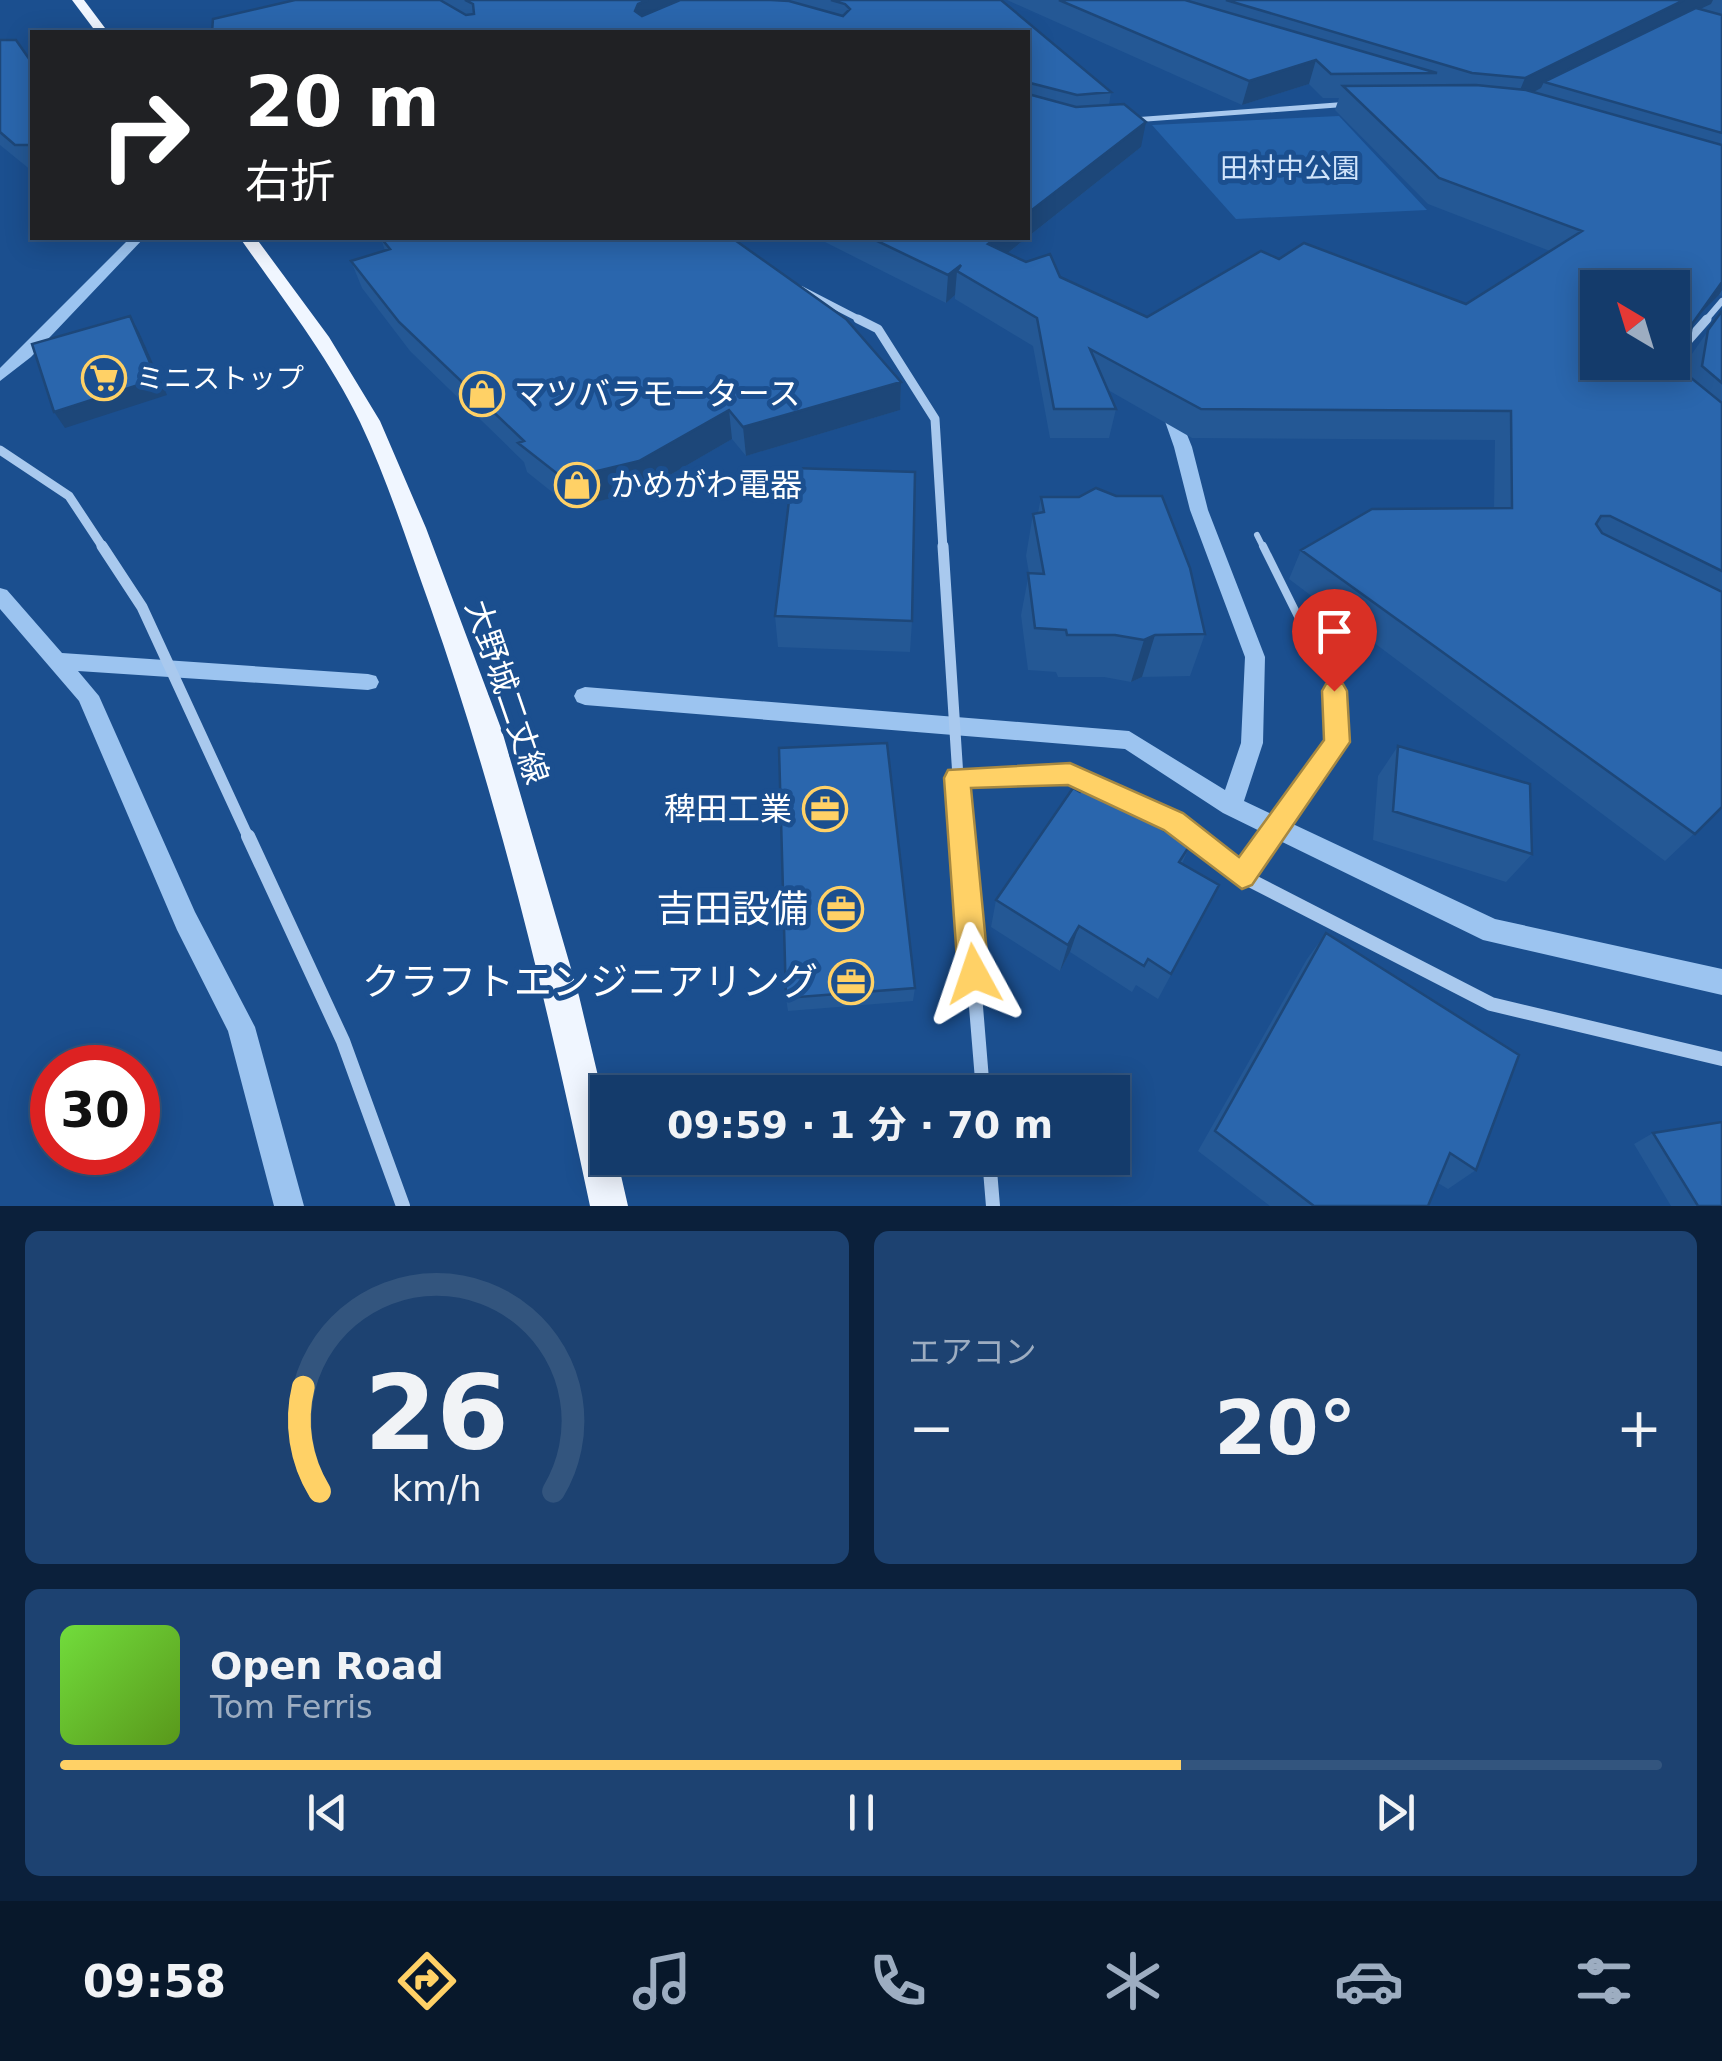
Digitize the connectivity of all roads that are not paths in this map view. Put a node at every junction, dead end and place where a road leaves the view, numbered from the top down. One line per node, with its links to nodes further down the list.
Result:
1 (78, 0): 2 (main road)
2 (100, 30)
3 (1369, 104): 4 (street)
4 (1132, 120)
5 (249, 240): 17 (main road, 大野城二丈線)
6 (796, 286): 11 (street)
7 (1722, 301): 8 (street)
8 (1690, 337)
9 (0, 450): 16 (street)
10 (1257, 535): 12 (lane)
11 (957, 778): 12 (street); 14 (street)
12 (1242, 876): 13 (street)
13 (1722, 1059)
14 (982, 1075)
15 (990, 1175): 18 (street)
16 (403, 1206)
17 (609, 1206)
18 (993, 1206)

